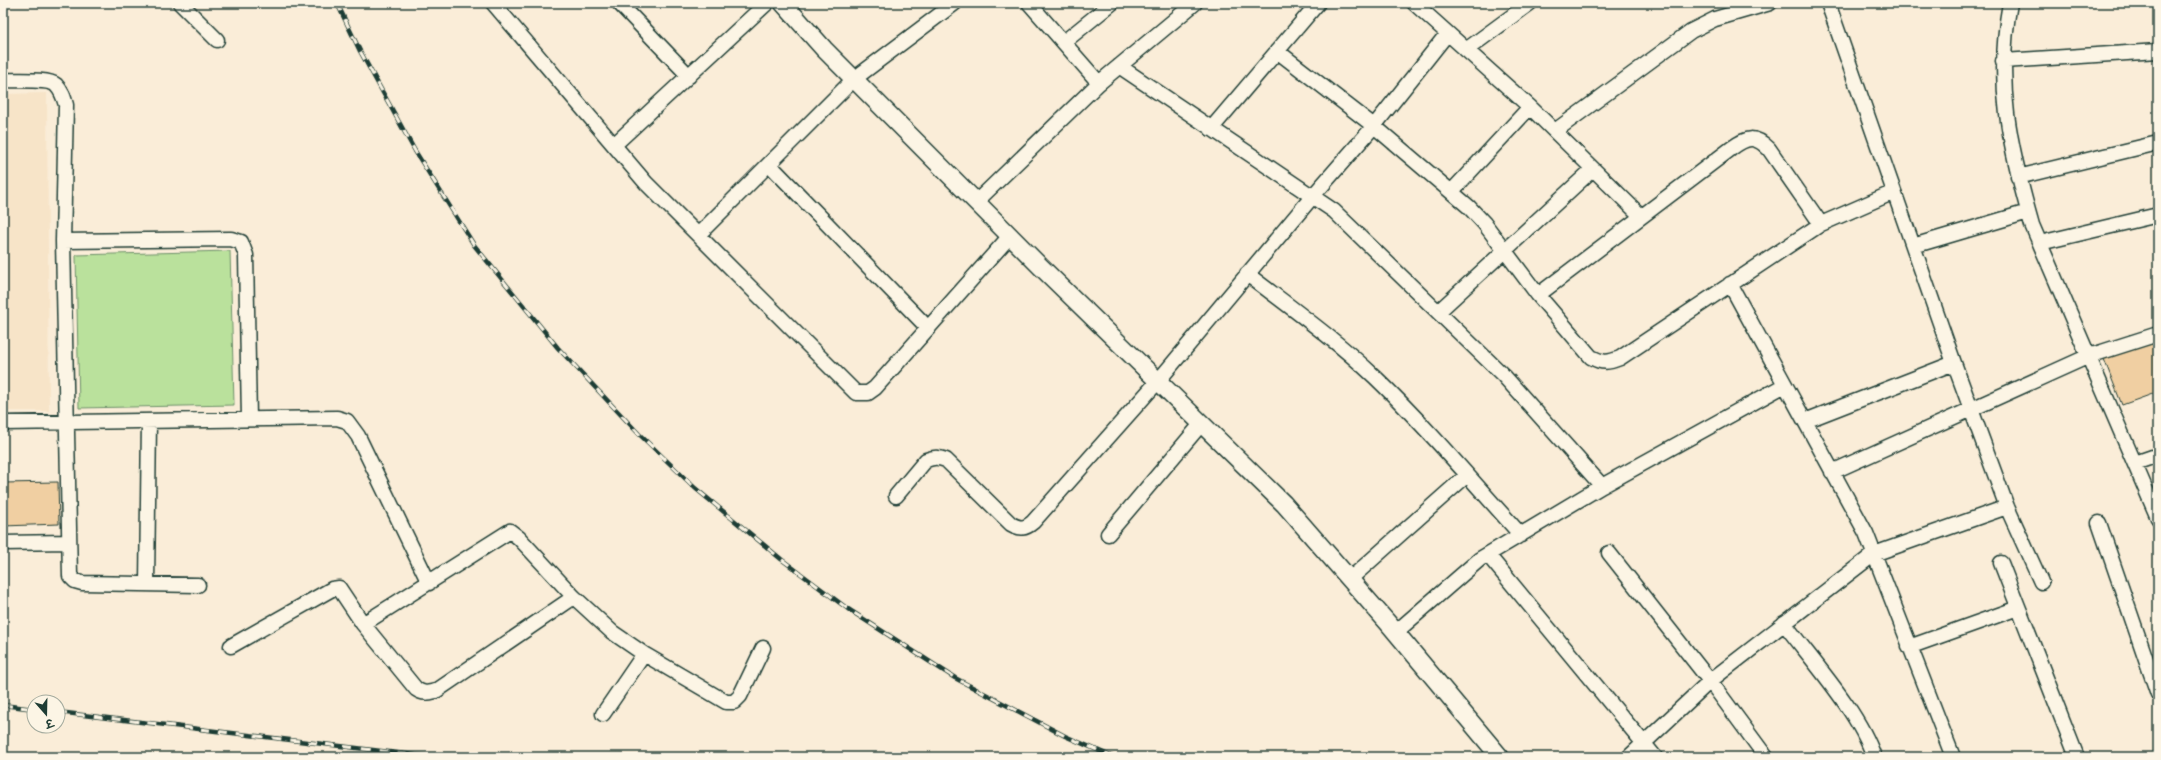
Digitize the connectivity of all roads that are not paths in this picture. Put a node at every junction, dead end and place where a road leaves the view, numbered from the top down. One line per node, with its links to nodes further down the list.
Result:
1 (180, 3): 17 (street)
2 (493, 3): 33 (street)
3 (619, 3): 24 (street)
4 (767, 3): 24 (street)
5 (783, 3): 25 (street)
6 (1029, 3): 18 (street)
7 (1112, 3): 18 (street)
8 (1196, 3): 23 (street)
9 (1318, 3): 20 (street)
10 (1414, 3): 16 (street)
11 (1530, 3): 19 (street)
12 (1770, 3): 31 (street)
13 (1828, 3): 38 (street)
14 (2010, 3): 22 (street)
15 (952, 4): 25 (street)
16 (1447, 34): 19 (street); 29 (street)
17 (218, 40)
18 (1064, 42): 27 (street)
19 (1466, 50): 28 (street)
20 (1278, 51): 29 (street); 30 (street)
21 (2158, 51): 22 (street)
22 (2003, 62): 36 (street)
23 (1119, 66): 27 (street); 30 (street)
24 (689, 76): 33 (street)
25 (854, 79): 34 (street); 40 (street)
26 (3, 80): 47 (street)
27 (1099, 83): 40 (street)
28 (1530, 107): 31 (street); 37 (street)
29 (1374, 126): 37 (street); 39 (street)
30 (1211, 129): 39 (street)
31 (1555, 131): 35 (street)
32 (2158, 143): 36 (street)
33 (614, 145): 45 (street)
34 (769, 164): 45 (street); 55 (street)
35 (1593, 169): 43 (street); 50 (street)
36 (2018, 177): 41 (street)
37 (1452, 191): 50 (street)
38 (1894, 192): 44 (street); 49 (street)
39 (1312, 197): 51 (street); 54 (street)
40 (976, 202): 46 (street)
41 (2028, 212): 48 (street); 49 (street)
42 (2158, 215): 48 (street)
43 (1641, 216): 44 (street); 53 (street)
44 (1821, 224): 52 (street)
45 (699, 234): 55 (street)
46 (1010, 236): 55 (street); 59 (street)
47 (63, 241): 62 (street); 65 (street)
48 (2040, 243): 57 (street)
49 (1913, 246): 58 (street)
50 (1504, 250): 53 (street); 54 (street)
51 (1247, 274): 59 (street); 71 (street)
52 (1730, 284): 53 (street); 60 (street)
53 (1538, 295)
54 (1438, 312): 72 (street)
55 (928, 328)
56 (2158, 334): 57 (street)
57 (2089, 356): 61 (street); 69 (street)
58 (1954, 363): 61 (street); 64 (street)
59 (1159, 380): 67 (street); 73 (street)
60 (1785, 385): 64 (street); 72 (street)
61 (1973, 410): 70 (street); 74 (street)
62 (249, 419): 63 (street); 87 (street)
63 (149, 421): 65 (street); 88 (street)
64 (1805, 421): 70 (street)
65 (66, 422): 66 (street); 79 (street)
66 (3, 423)
67 (1202, 423): 77 (street); 85 (street)
68 (2158, 455): 69 (street)
69 (2135, 463): 75 (street)
70 (1832, 472): 82 (street)
71 (1467, 475): 78 (street); 85 (street)
72 (1602, 486): 78 (street)
73 (896, 496)
74 (2007, 507): 82 (street); 86 (street)
75 (2158, 518)
76 (2099, 523): 100 (street)
77 (1108, 534)
78 (1521, 535): 83 (street)
79 (68, 542): 80 (street); 88 (street)
80 (3, 544)
81 (1609, 553): 99 (street)
82 (1874, 554): 93 (street); 96 (street)
83 (1488, 555): 94 (street); 102 (street)
84 (2001, 563): 91 (street)
85 (1350, 579): 94 (street)
86 (2040, 582)
87 (429, 583): 90 (street); 92 (street)
88 (147, 584): 89 (street)
89 (198, 584)
90 (574, 598): 92 (street); 98 (street)
91 (2018, 608): 96 (street); 109 (street)
92 (363, 624): 95 (street)
93 (1784, 624): 99 (street); 107 (street)
94 (1396, 632): 103 (street)
95 (231, 646)
96 (1909, 647): 108 (street)
97 (763, 648): 98 (street)
98 (644, 654): 101 (street)
99 (1710, 681): 102 (street); 106 (street)
100 (2158, 694)
101 (603, 714)
102 (1643, 743): 104 (street); 105 (street)
103 (1500, 757)
104 (1628, 757)
105 (1655, 757)
106 (1766, 757)
107 (1874, 757)
108 (1953, 757)
109 (2077, 757)

